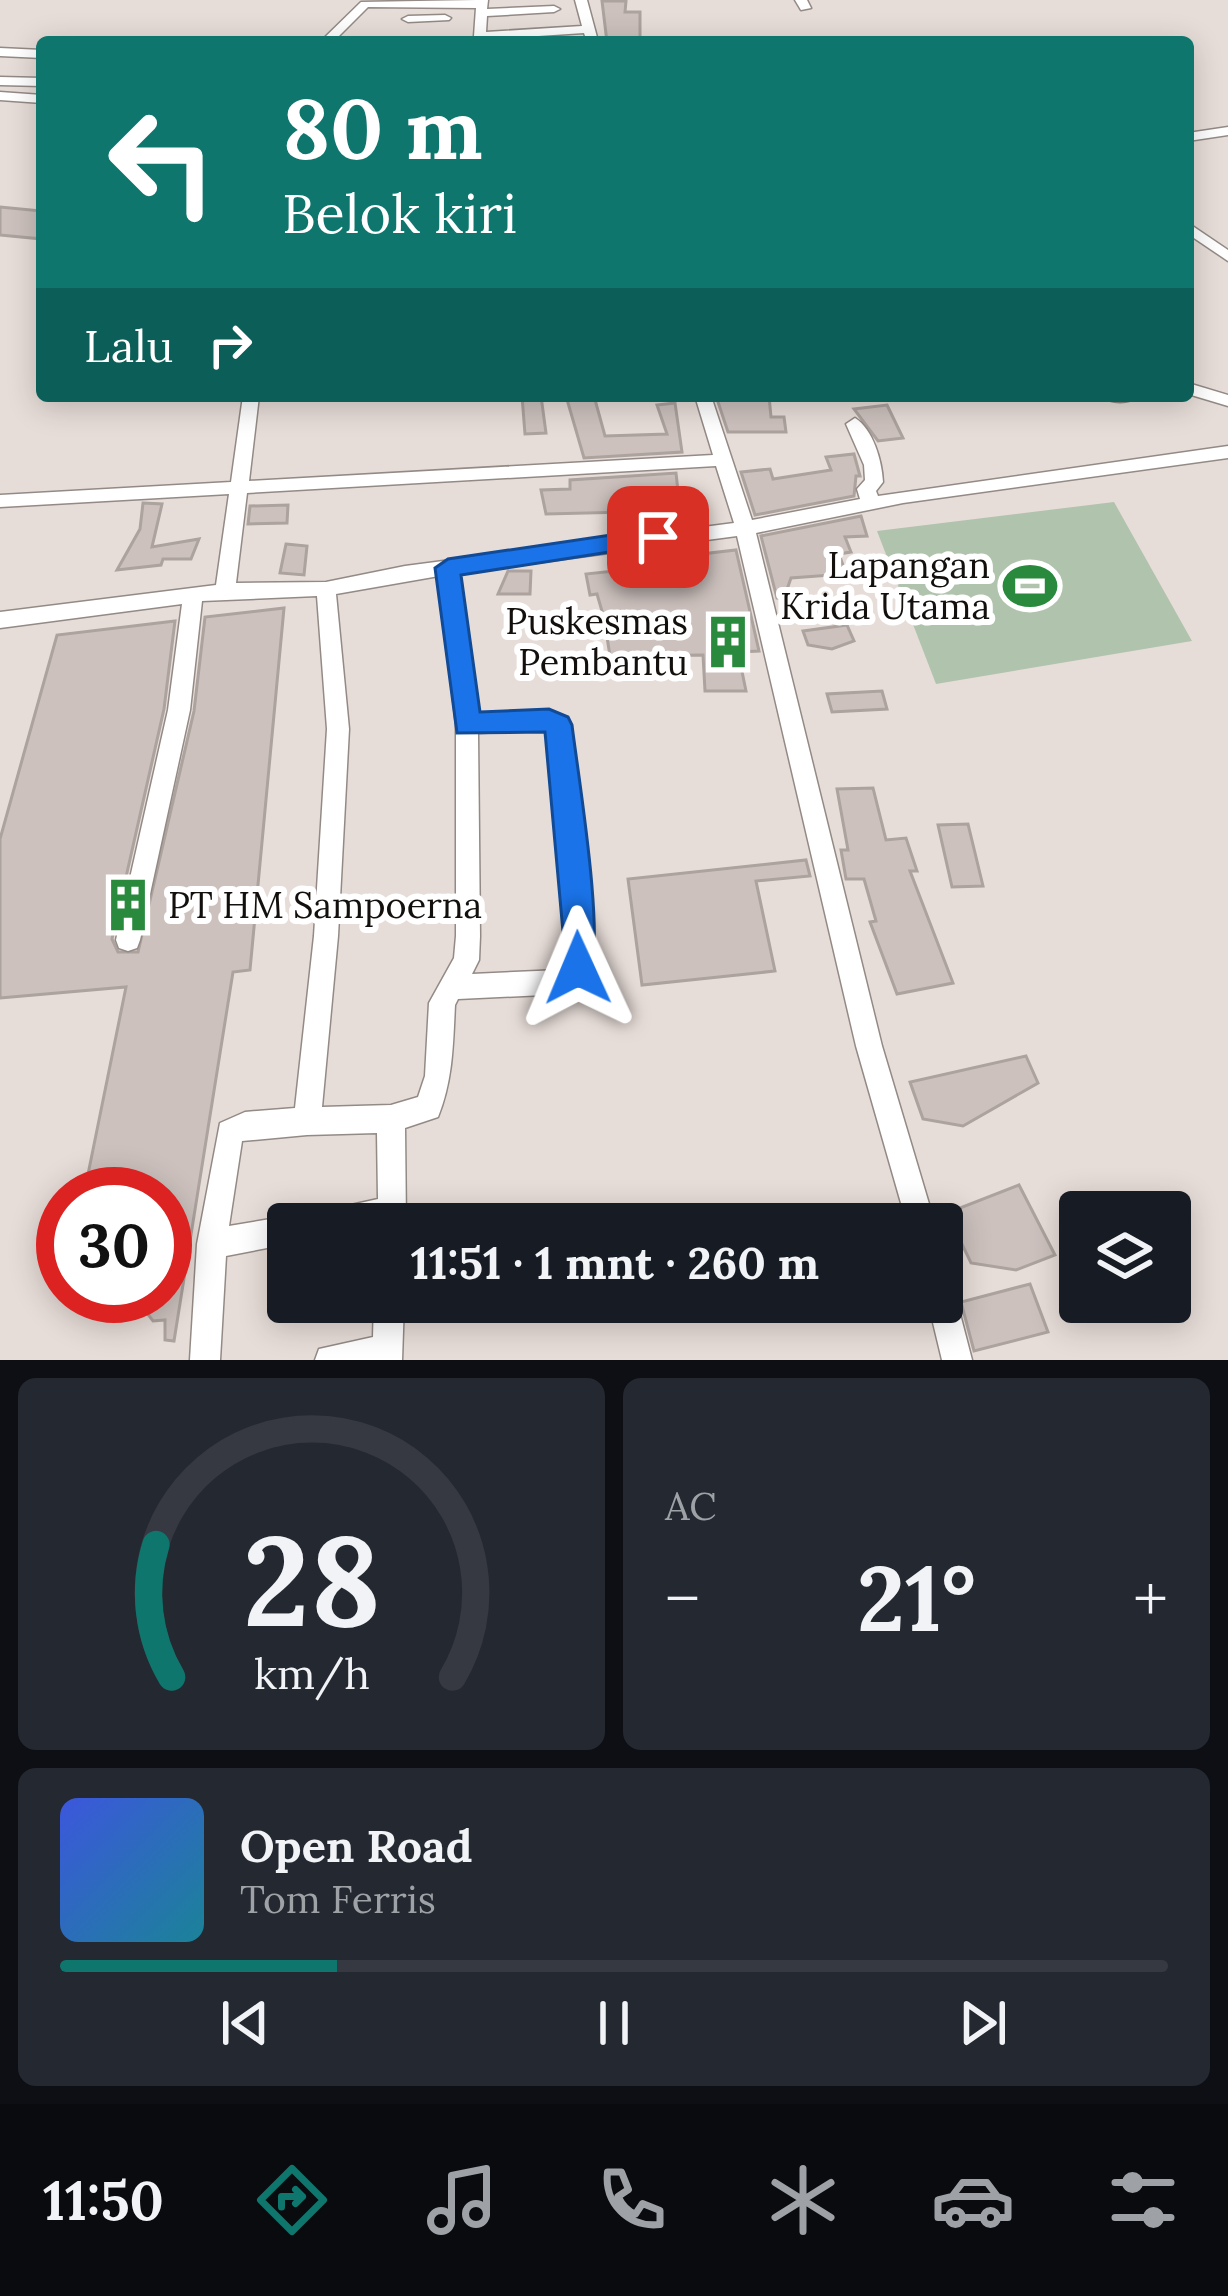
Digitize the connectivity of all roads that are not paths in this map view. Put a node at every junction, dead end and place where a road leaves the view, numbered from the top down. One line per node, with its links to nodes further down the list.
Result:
1 (581, 0): 6 (street)
2 (481, 9): 3 (street); 4 (street); 5 (street)
3 (554, 9)
4 (408, 19)
5 (332, 36)
6 (589, 36)
7 (0, 52): 8 (street)
8 (36, 54)
9 (0, 80): 10 (street)
10 (36, 82)
11 (0, 96): 12 (street)
12 (36, 98)
13 (1228, 131): 14 (street)
14 (1194, 136)
15 (1194, 232): 16 (street)
16 (1228, 257)
17 (1194, 390): 18 (street)
18 (1228, 401)
19 (250, 402): 24 (street)
20 (705, 402): 23 (street)
21 (855, 424): 26 (street)
22 (1228, 452): 26 (street)
23 (724, 460): 24 (street); 27 (street)
24 (237, 489): 25 (street); 30 (street)
25 (0, 501)
26 (871, 503): 27 (street)
27 (745, 528): 28 (street); 39 (street)
28 (448, 568): 29 (street); 33 (street)
29 (326, 590): 30 (street); 37 (street)
30 (225, 591): 31 (street)
31 (193, 595): 32 (street); 34 (street)
32 (0, 620)
33 (467, 724): 35 (street); 35 (street)
34 (128, 940)
35 (449, 987): 36 (street)
36 (391, 1118): 37 (street); 38 (street)
37 (307, 1121): 41 (street)
38 (392, 1203)
39 (915, 1203)
40 (267, 1234): 41 (street)
41 (212, 1244): 45 (street)
42 (388, 1323): 44 (street)
43 (948, 1323): 47 (street)
44 (387, 1355): 46 (street)
45 (205, 1360)
46 (330, 1360)
47 (957, 1360)

